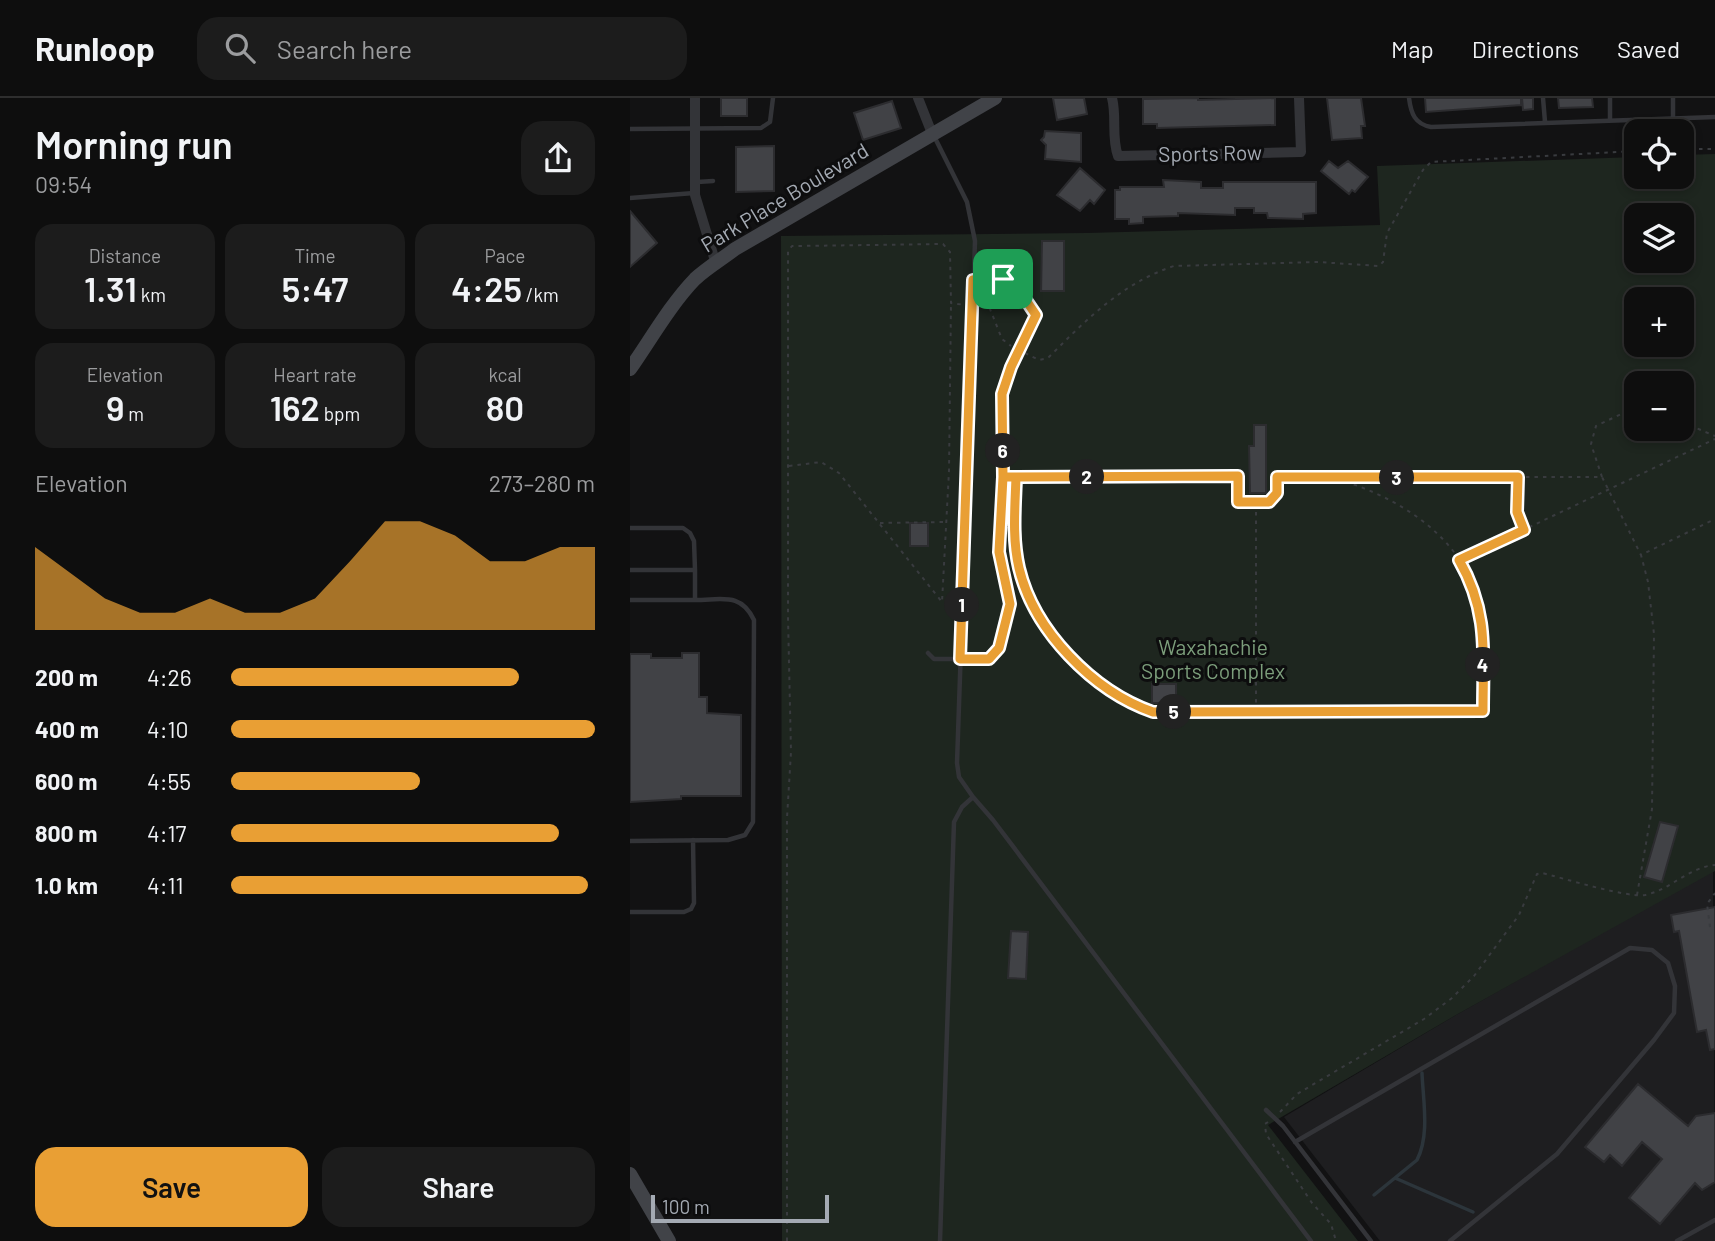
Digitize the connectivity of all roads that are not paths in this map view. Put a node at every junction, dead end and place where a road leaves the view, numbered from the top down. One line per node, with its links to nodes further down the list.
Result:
1 (695, 98): 16 (street)
2 (773, 98): 16 (lane)
3 (918, 98): 17 (street)
4 (995, 98): 17 (street, Park Place Boulevard)
5 (1112, 98): 6 (street, Sports Row)
6 (1299, 98)
7 (1409, 98): 14 (lane)
8 (1543, 98): 14 (lane)
9 (1610, 98): 13 (lane)
10 (1673, 98): 12 (lane)
11 (1715, 117): 12 (lane)
12 (1673, 118): 13 (lane)
13 (1611, 120): 14 (lane)
14 (1545, 122)
15 (630, 129): 16 (lane)
16 (695, 129): 19 (street)
17 (933, 136): 21 (street, Park Place Boulevard); 22 (lane)
18 (713, 181): 19 (lane)
19 (695, 187): 20 (lane); 21 (street)
20 (630, 198)
21 (716, 264): 23 (street, Park Place Boulevard)
22 (973, 280): 30 (lane); 30 (lane)
23 (630, 369)
24 (630, 528): 26 (lane)
25 (630, 570): 26 (lane)
26 (695, 570): 28 (lane)
27 (630, 600): 28 (lane)
28 (695, 600): 32 (lane)
29 (928, 653): 30 (lane)
30 (960, 659): 31 (lane)
31 (972, 797): 40 (lane); 41 (lane)
32 (693, 840): 33 (lane); 34 (lane)
33 (630, 841)
34 (630, 912)
35 (1266, 1110): 36 (lane)
36 (1295, 1142): 42 (lane); 43 (lane)
37 (630, 1174): 39 (street)
38 (1715, 1220): 44 (lane)
39 (669, 1241)
40 (940, 1241)
41 (1311, 1241)
42 (1371, 1241)
43 (1450, 1241)
44 (1677, 1241)

